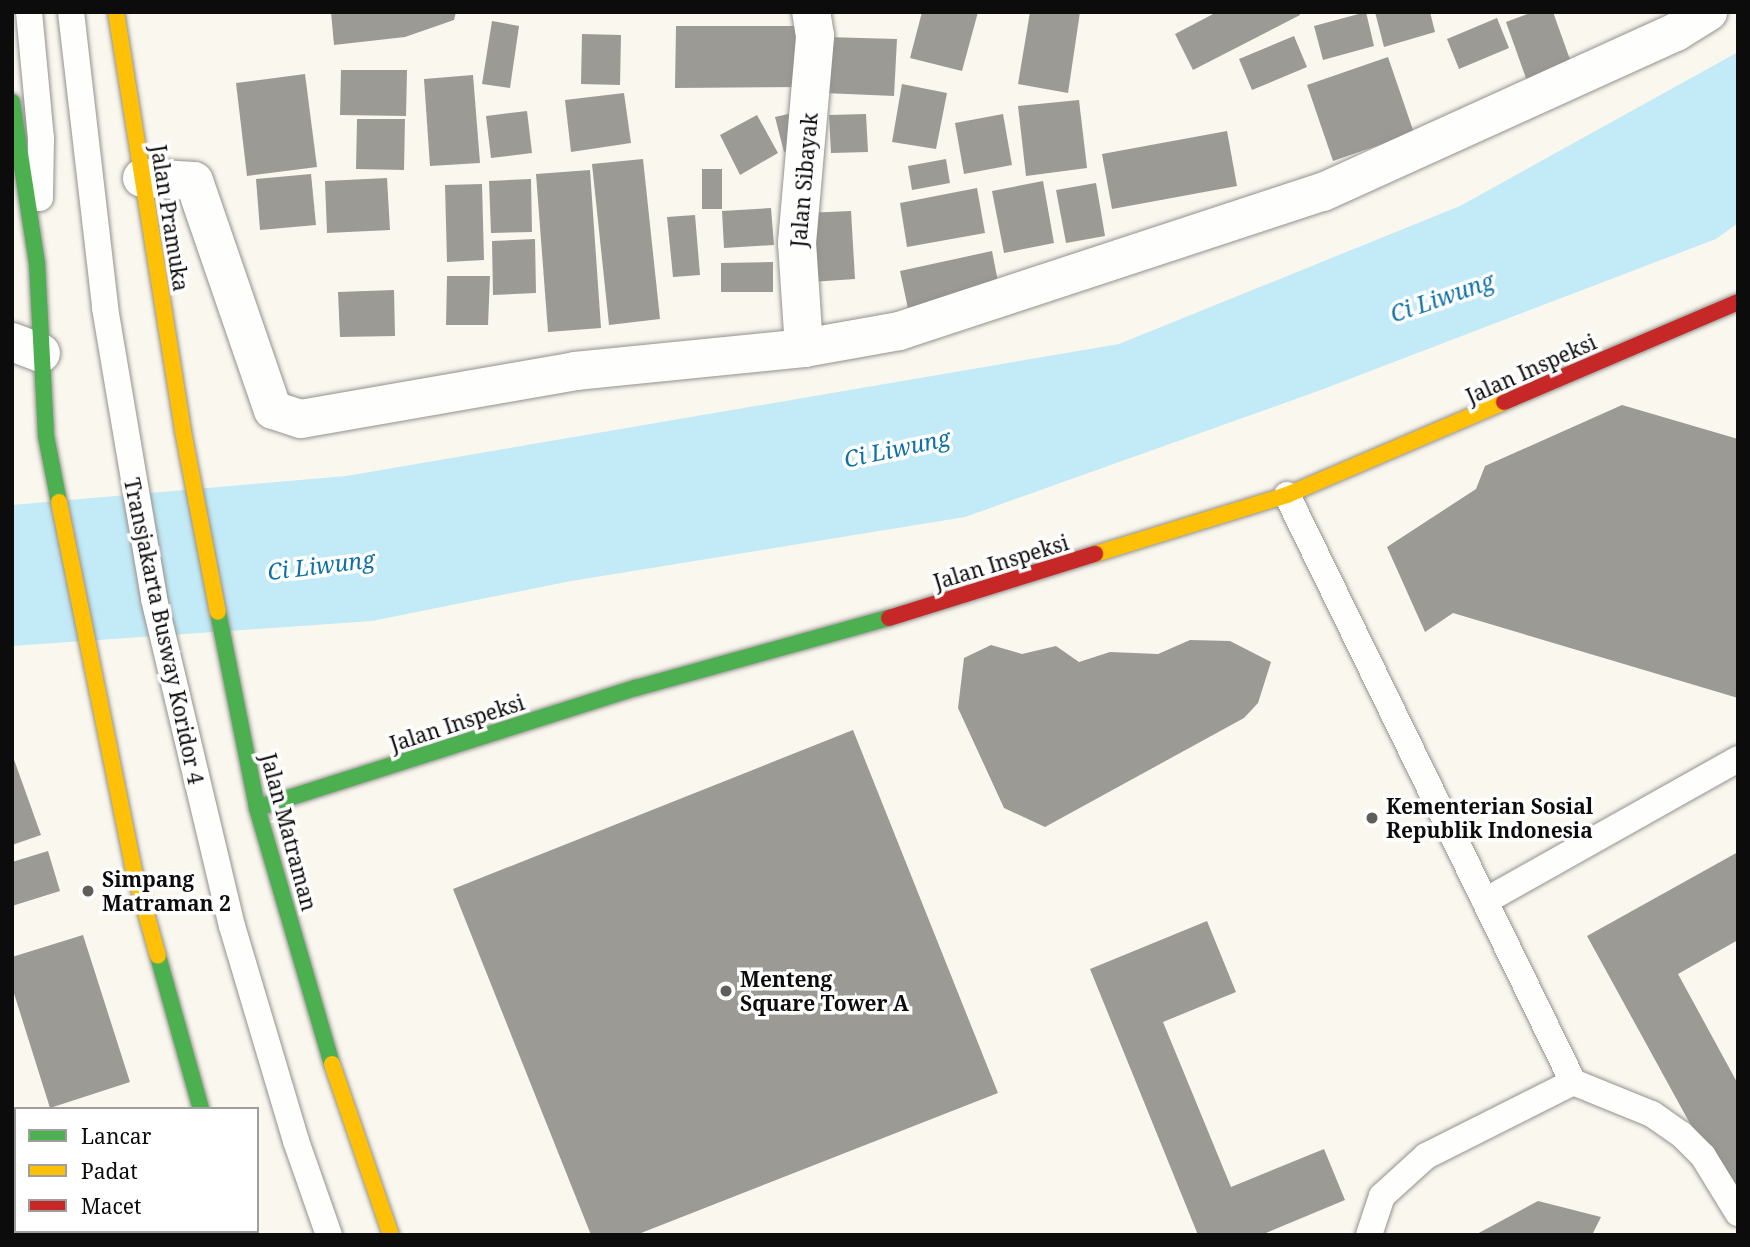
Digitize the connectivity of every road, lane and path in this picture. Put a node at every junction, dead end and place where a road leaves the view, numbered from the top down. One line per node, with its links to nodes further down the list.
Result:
1 (29, 12): 8 (lane)
2 (71, 12): 20 (lane, Transjakarta Busway Koridor 4)
3 (116, 12): 7 (main road, Jalan Pramuka)
4 (811, 12): 11 (street, Jalan Sibayak)
5 (1708, 12): 11 (street)
6 (12, 102): 8 (main road)
7 (142, 178): 11 (street); 12 (main road, Jalan Pramuka)
8 (37, 263): 10 (main road)
9 (1738, 302): 13 (main road, Jalan Inspeksi)
10 (27, 347): 18 (main road)
11 (804, 348)
12 (183, 431): 15 (main road, Jalan Matraman)
13 (1287, 495): 15 (main road, Jalan Inspeksi); 16 (lane)
14 (1738, 759): 16 (lane)
15 (257, 808): 21 (main road, Jalan Matraman)
16 (1485, 901): 17 (lane)
17 (1573, 1082): 19 (lane); 22 (lane)
18 (200, 1107)
19 (1738, 1213)
20 (330, 1235)
21 (391, 1235)
22 (1369, 1235)

